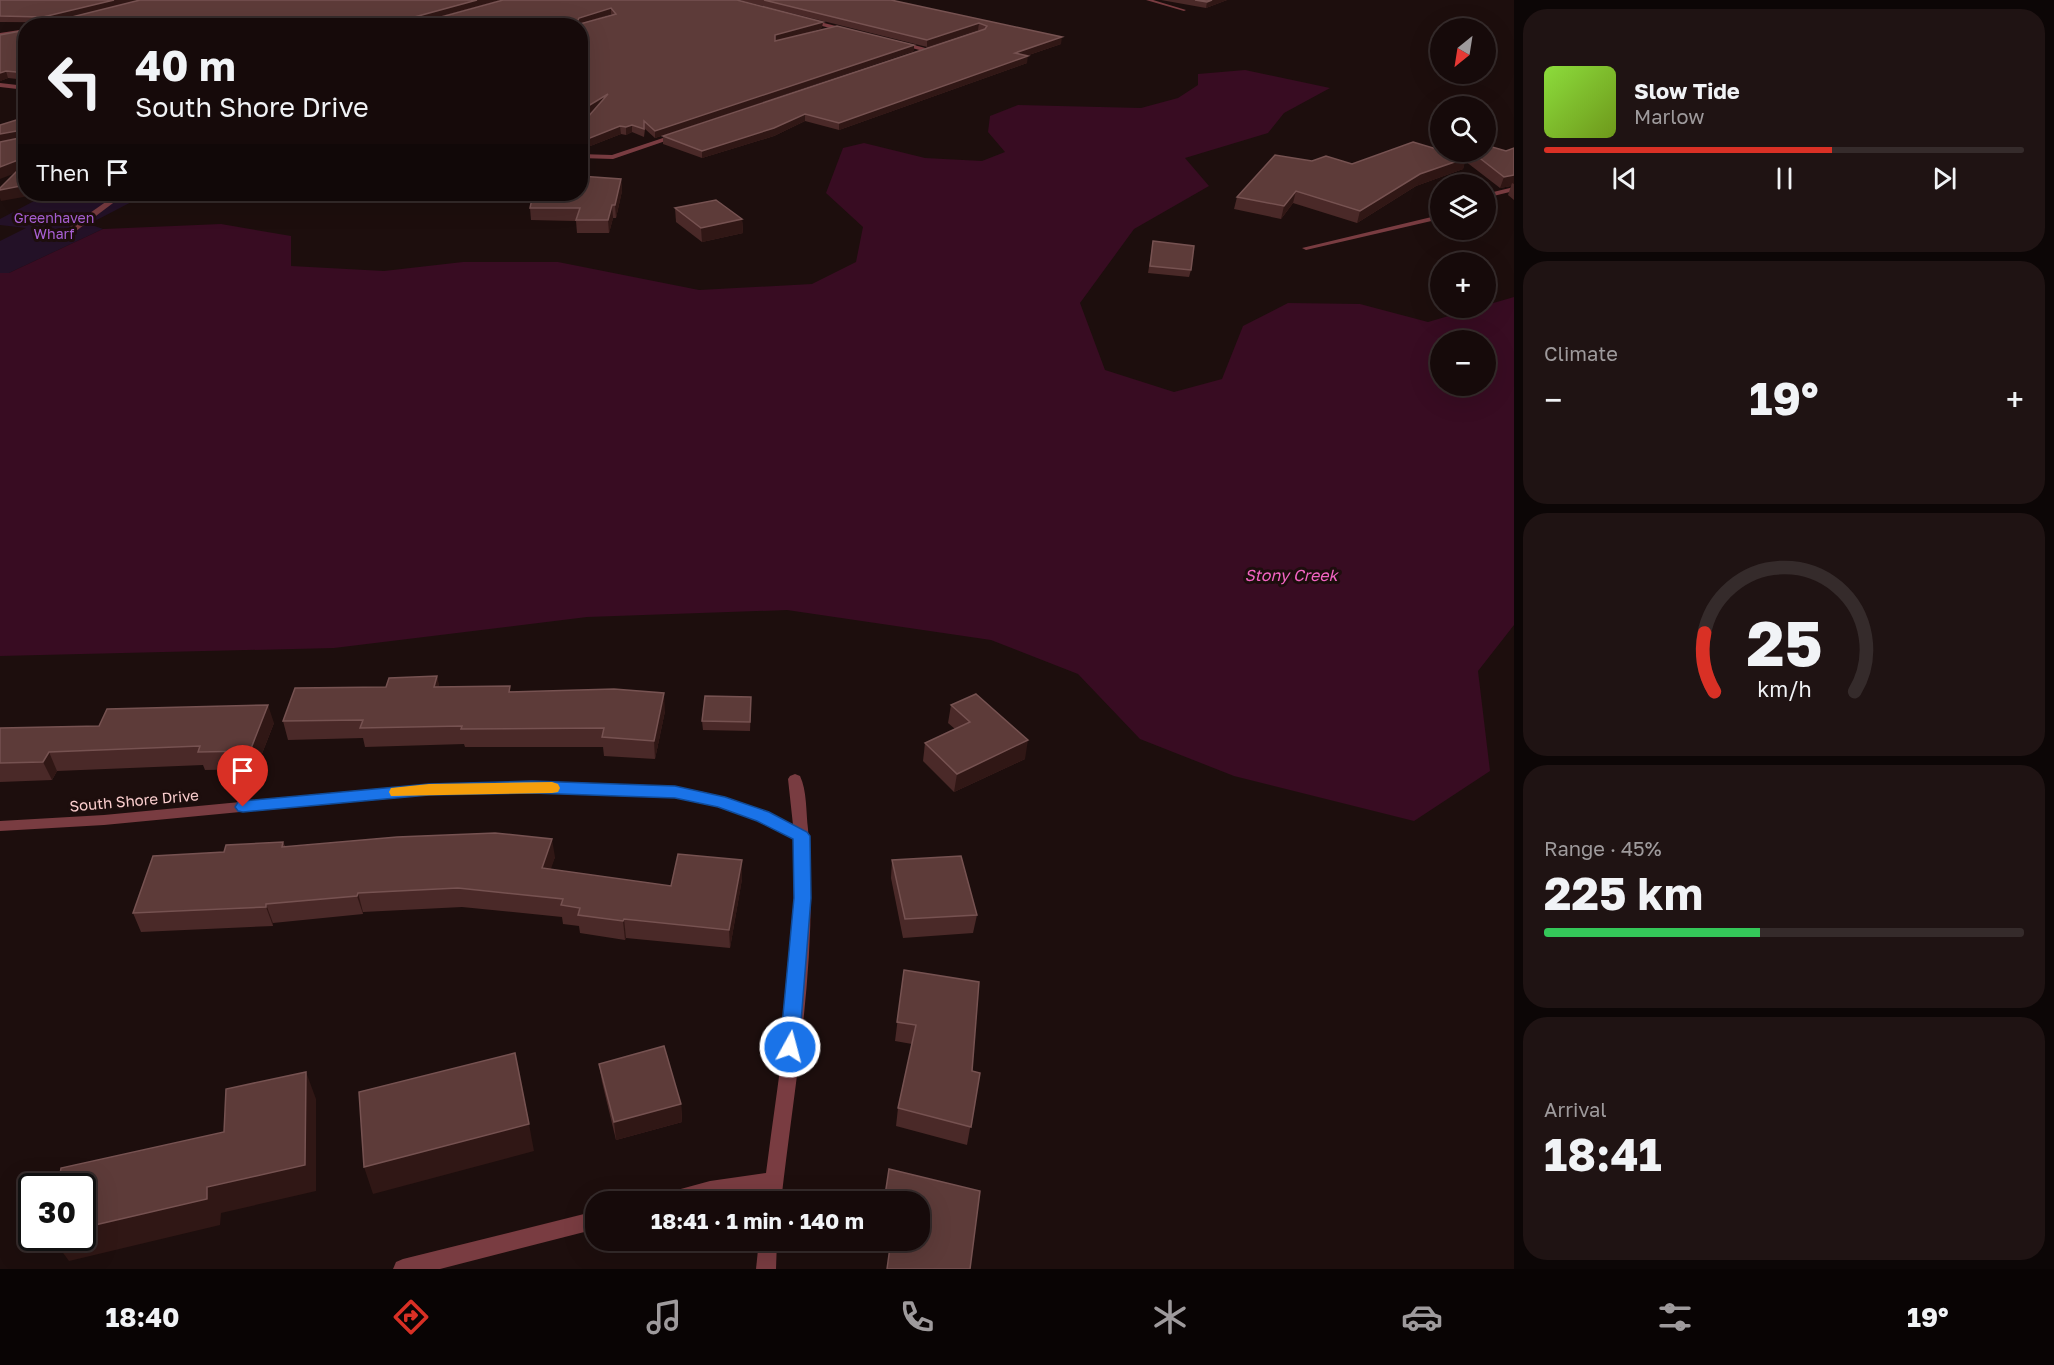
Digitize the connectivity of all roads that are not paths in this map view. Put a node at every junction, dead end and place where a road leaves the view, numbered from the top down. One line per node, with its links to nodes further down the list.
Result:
1 (1148, 0): 2 (street)
2 (1184, 10)
3 (804, 20): 4 (street)
4 (838, 28): 6 (street); 7 (street)
5 (18, 32): 8 (street)
6 (860, 33)
7 (818, 34)
8 (0, 35)
9 (893, 42): 11 (street)
10 (938, 47): 11 (street)
11 (927, 50): 12 (street)
12 (916, 54)
13 (0, 85): 14 (street)
14 (18, 87)
15 (685, 132): 16 (street)
16 (588, 156)
17 (1514, 189): 18 (street)
18 (1496, 193)
19 (111, 201): 21 (street)
20 (1430, 219): 22 (street)
21 (73, 229)
22 (1306, 248)
23 (795, 779): 25 (street)
24 (0, 826): 25 (street, South Shore Drive)
25 (801, 836): 26 (street)
26 (775, 1180): 27 (street); 28 (street)
27 (706, 1191)
28 (774, 1191)
29 (585, 1223): 31 (street)
30 (767, 1251): 32 (street)
31 (403, 1269)
32 (766, 1269)

